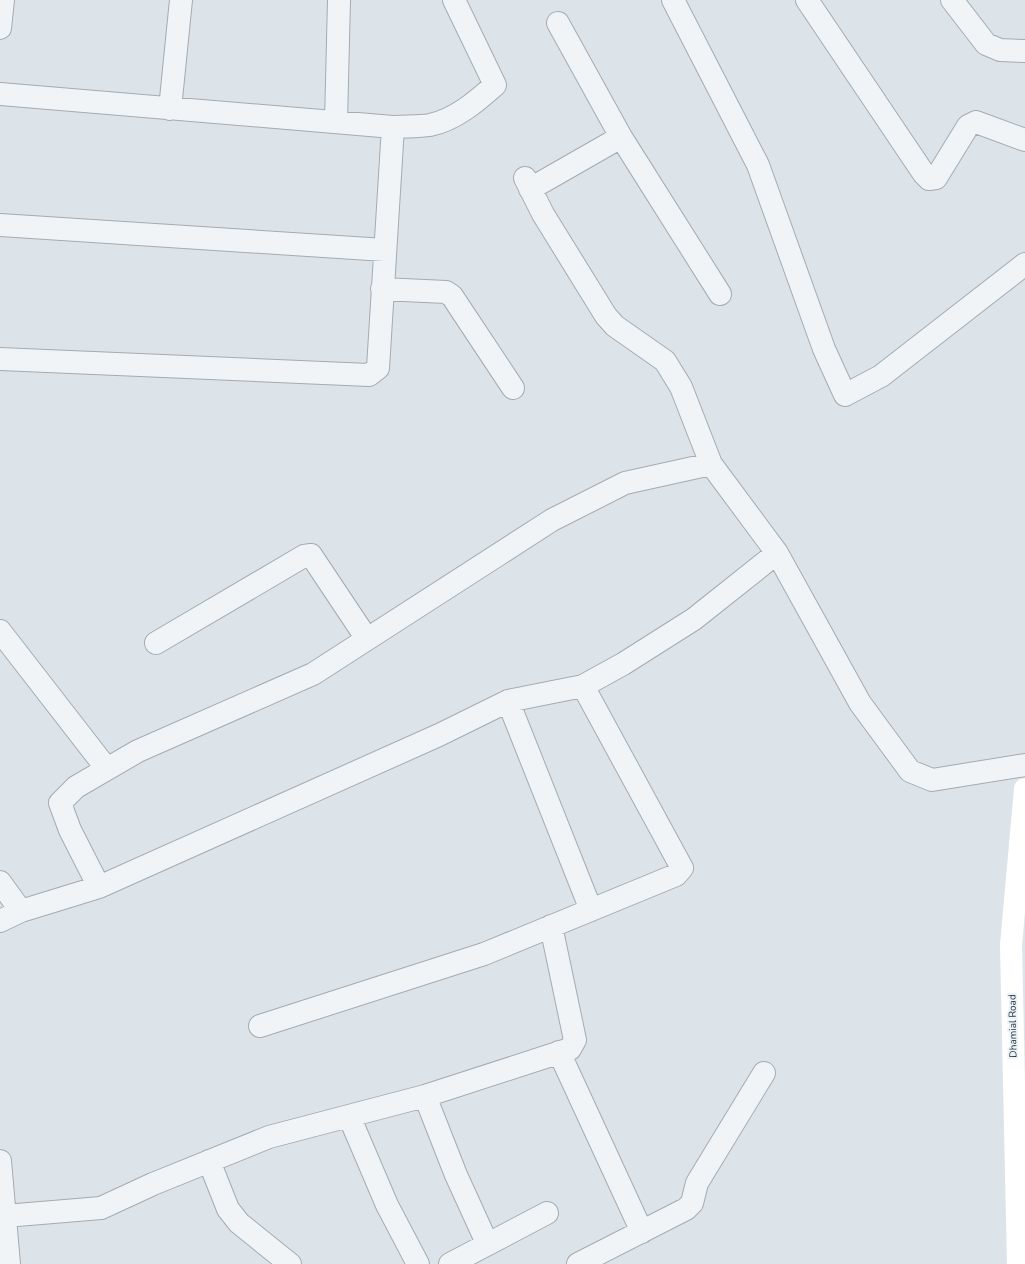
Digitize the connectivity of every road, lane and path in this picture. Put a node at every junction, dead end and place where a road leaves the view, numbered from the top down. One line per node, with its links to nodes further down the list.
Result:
1 (3, 0): 9 (street)
2 (181, 0): 12 (street)
3 (339, 0): 13 (street)
4 (454, 0): 14 (street)
5 (673, 0): 19 (street)
6 (807, 0): 16 (street)
7 (952, 0): 10 (street)
8 (558, 23): 15 (street)
9 (0, 28)
10 (1025, 51)
11 (0, 94): 12 (street)
12 (170, 109): 13 (street)
13 (336, 122): 14 (street)
14 (393, 127): 18 (street)
15 (621, 137): 21 (street); 24 (street)
16 (1025, 140)
17 (0, 225): 18 (street)
18 (385, 250): 20 (street)
19 (1025, 264)
20 (382, 289): 22 (street); 23 (street)
21 (720, 294)
22 (0, 359)
23 (513, 388)
24 (711, 464): 25 (street); 27 (street)
25 (778, 553): 29 (street); 31 (street)
26 (0, 631): 32 (street)
27 (367, 639): 28 (street); 32 (street)
28 (156, 643)
29 (584, 686): 30 (street); 36 (street)
30 (508, 702): 35 (street); 36 (street)
31 (1025, 765)
32 (107, 769): 35 (street)
33 (1025, 789): 56 (main road, Dhamial Road)
34 (0, 882): 37 (street)
35 (99, 887): 37 (street)
36 (591, 910): 39 (street)
37 (21, 911): 38 (street)
38 (0, 921)
39 (551, 926): 40 (street); 41 (street)
40 (260, 1026)
41 (559, 1052): 43 (street); 49 (street)
42 (764, 1073): 49 (street)
43 (424, 1096): 44 (street); 50 (street)
44 (349, 1116): 46 (street); 53 (street)
45 (0, 1161): 48 (street)
46 (209, 1161): 48 (street); 52 (street)
47 (547, 1213): 50 (street)
48 (5, 1216): 51 (street)
49 (642, 1232): 55 (street)
50 (487, 1243): 54 (street)
51 (10, 1264)
52 (290, 1264)
53 (418, 1264)
54 (450, 1264)
55 (578, 1264)
56 (1018, 1264)

